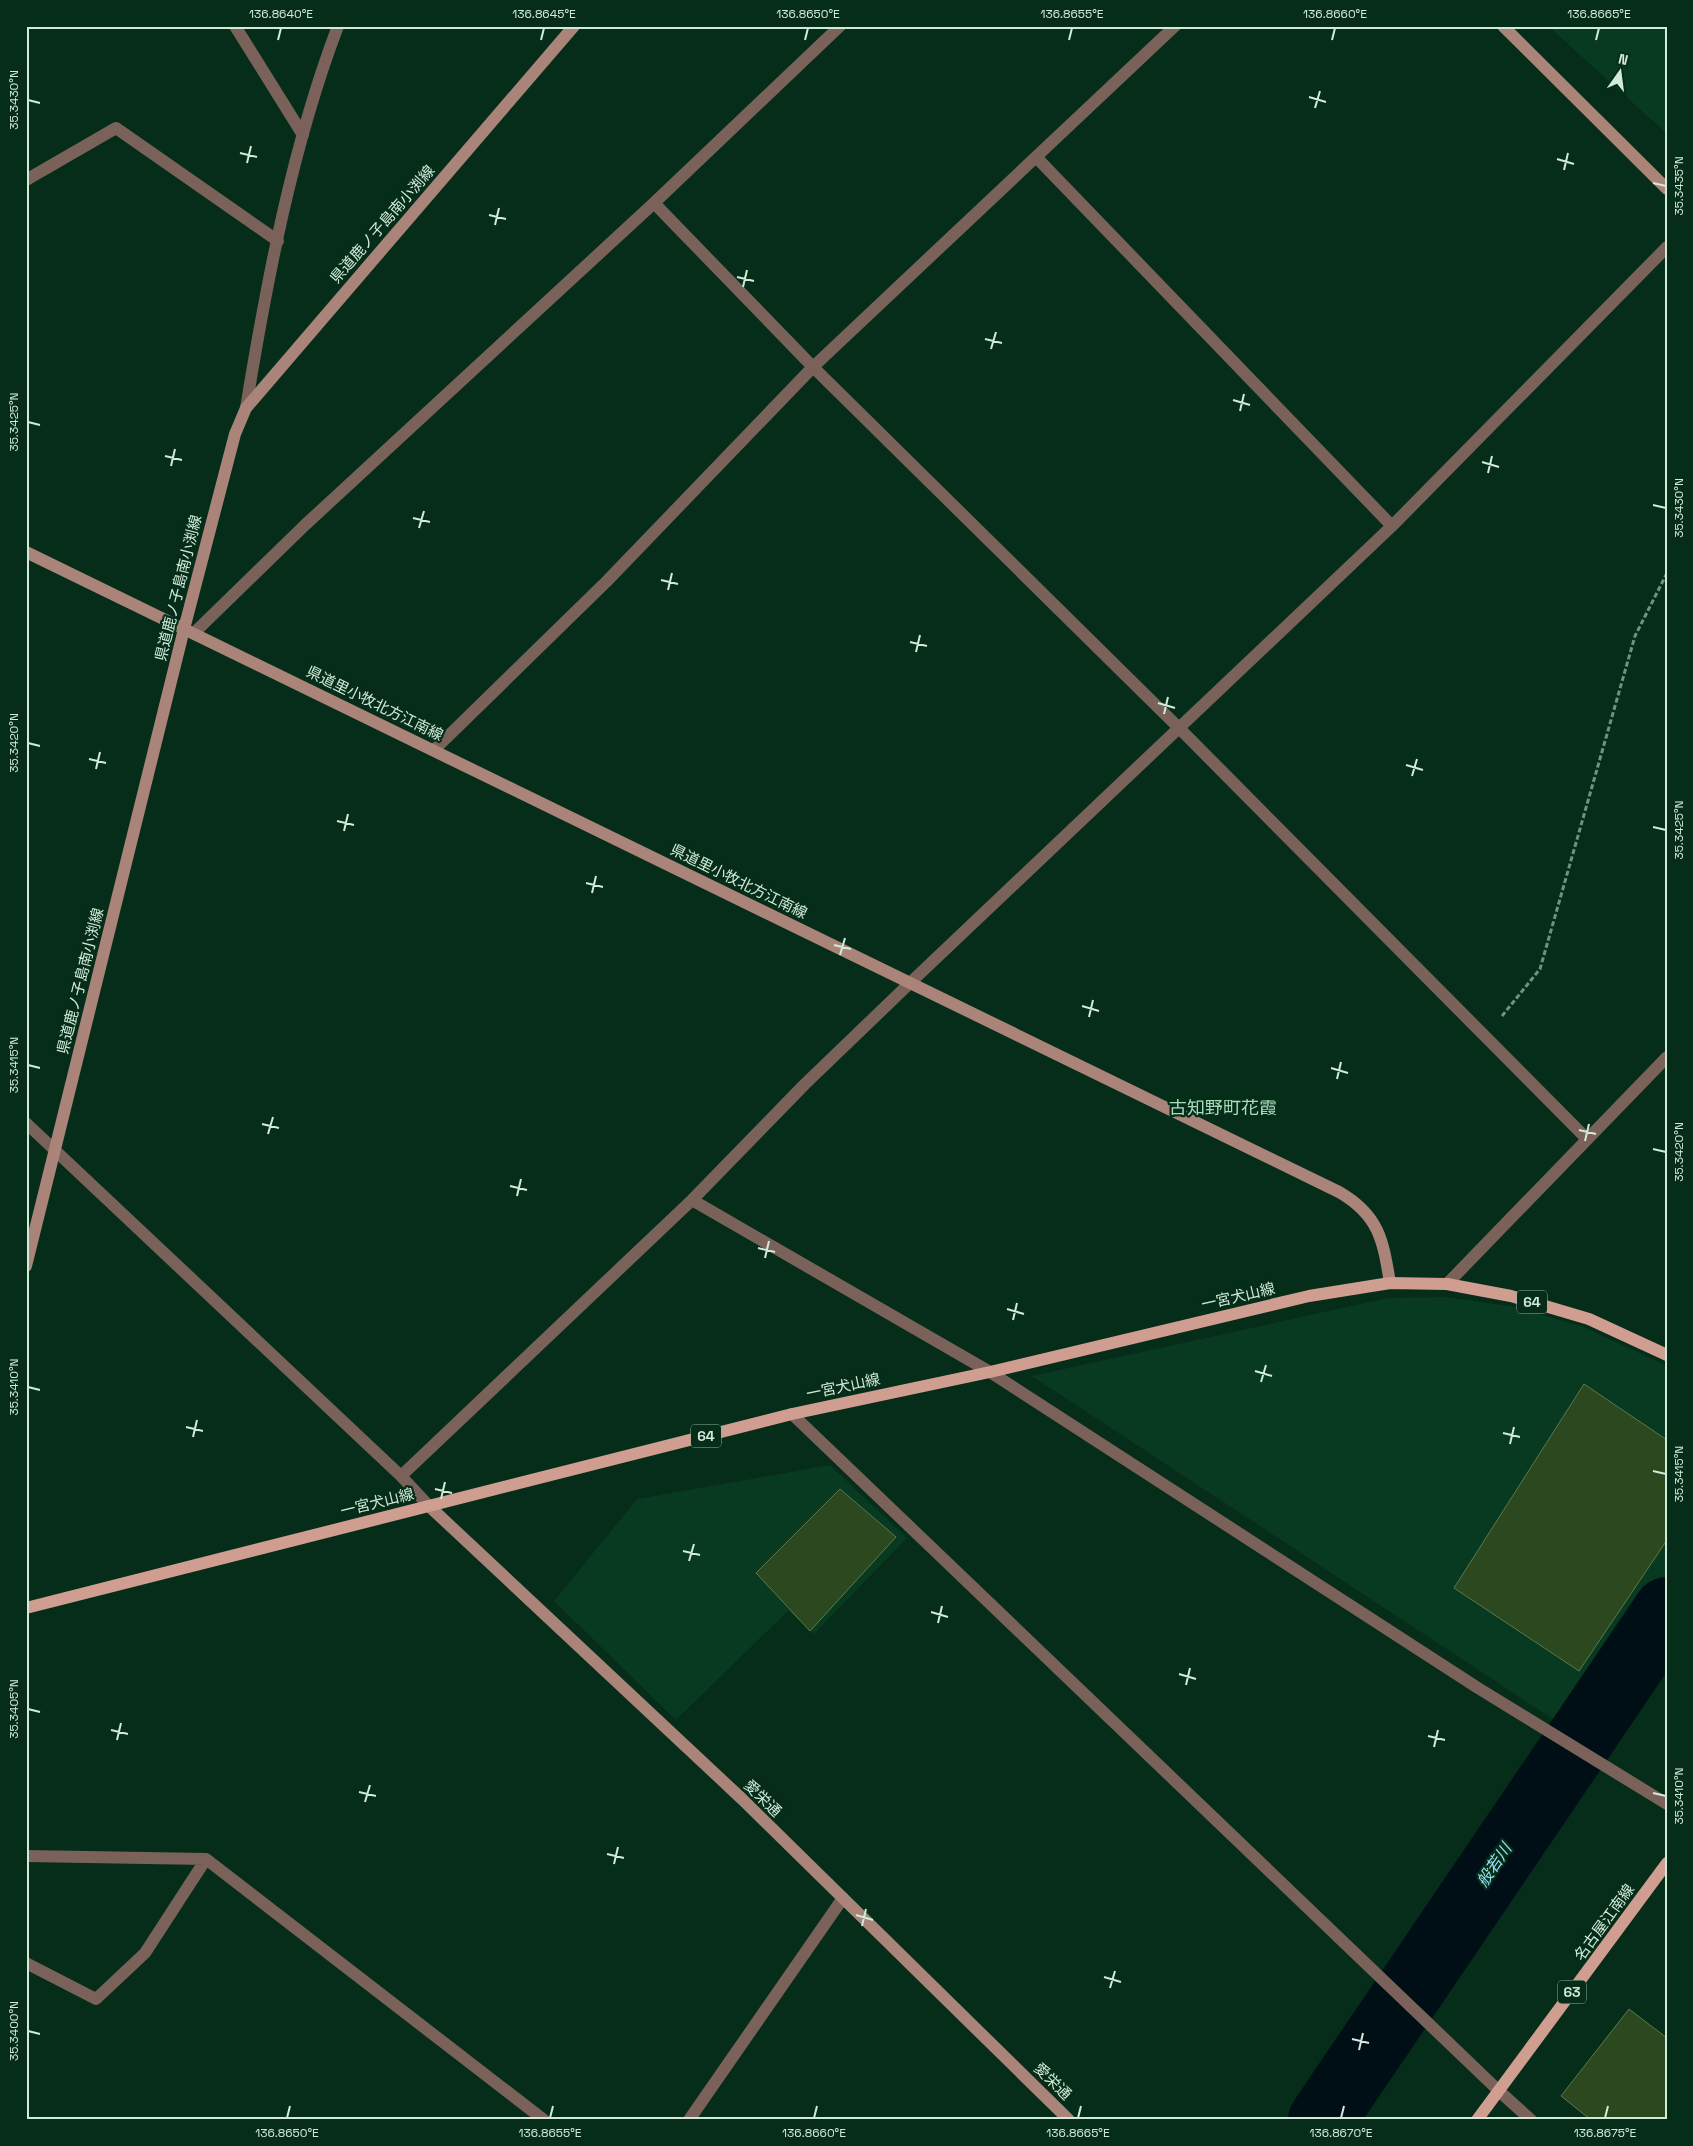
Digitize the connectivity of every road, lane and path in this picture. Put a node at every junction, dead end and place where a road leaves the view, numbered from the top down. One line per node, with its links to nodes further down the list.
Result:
1 (235, 26): 7 (street)
2 (338, 26): 7 (street)
3 (574, 26): 15 (main road, 県道鹿ノ子島南小渕線)
4 (840, 26): 11 (street)
5 (1175, 26): 8 (street)
6 (1503, 26): 10 (main road)
7 (303, 135): 12 (street)
8 (1036, 157): 14 (street); 16 (street)
9 (26, 180): 12 (street)
10 (1667, 189)
11 (654, 203): 14 (street); 19 (street)
12 (278, 241): 15 (street)
13 (1667, 247): 16 (street)
14 (813, 367): 20 (street); 21 (street)
15 (246, 408): 19 (main road, 県道鹿ノ子島南小渕線)
16 (1392, 526): 20 (street)
17 (26, 552): 19 (main road, 県道里小牧北方江南線)
18 (1667, 573): 23 (path)
19 (189, 631): 21 (main road, 県道里小牧北方江南線); 27 (main road, 県道鹿ノ子島南小渕線)
20 (1178, 726): 22 (street); 23 (street)
21 (434, 750): 22 (main road, 県道里小牧北方江南線)
22 (911, 982): 28 (street); 30 (main road, 県道里小牧北方江南線)
23 (1485, 1037): 26 (street)
24 (1667, 1057): 26 (street)
25 (26, 1123): 27 (street)
26 (1587, 1139): 31 (street)
27 (55, 1150): 29 (main road, 県道鹿ノ子島南小渕線); 35 (street)
28 (692, 1200): 33 (street); 35 (street)
29 (26, 1266)
30 (1390, 1283): 31 (main road, 一宮犬山線 / 64); 33 (main road, 一宮犬山線 / 64)
31 (1447, 1284): 32 (main road, 一宮犬山線 / 64)
32 (1667, 1356)
33 (990, 1372): 34 (main road, 一宮犬山線 / 64); 38 (street)
34 (792, 1414): 36 (main road, 一宮犬山線 / 64); 44 (street)
35 (401, 1476): 36 (street)
36 (429, 1506): 37 (main road, 一宮犬山線 / 64); 42 (main road, 愛栄通)
37 (26, 1608)
38 (1667, 1804)
39 (26, 1856): 40 (street)
40 (206, 1859): 43 (street); 45 (street)
41 (1667, 1863): 44 (main road, 名古屋江南線 / 63)
42 (843, 1898): 46 (street); 47 (main road, 愛栄通)
43 (26, 1963)
44 (1498, 2091): 48 (main road, 名古屋江南線 / 63); 49 (street)
45 (544, 2120)
46 (689, 2120)
47 (1069, 2120)
48 (1477, 2120)
49 (1531, 2120)

